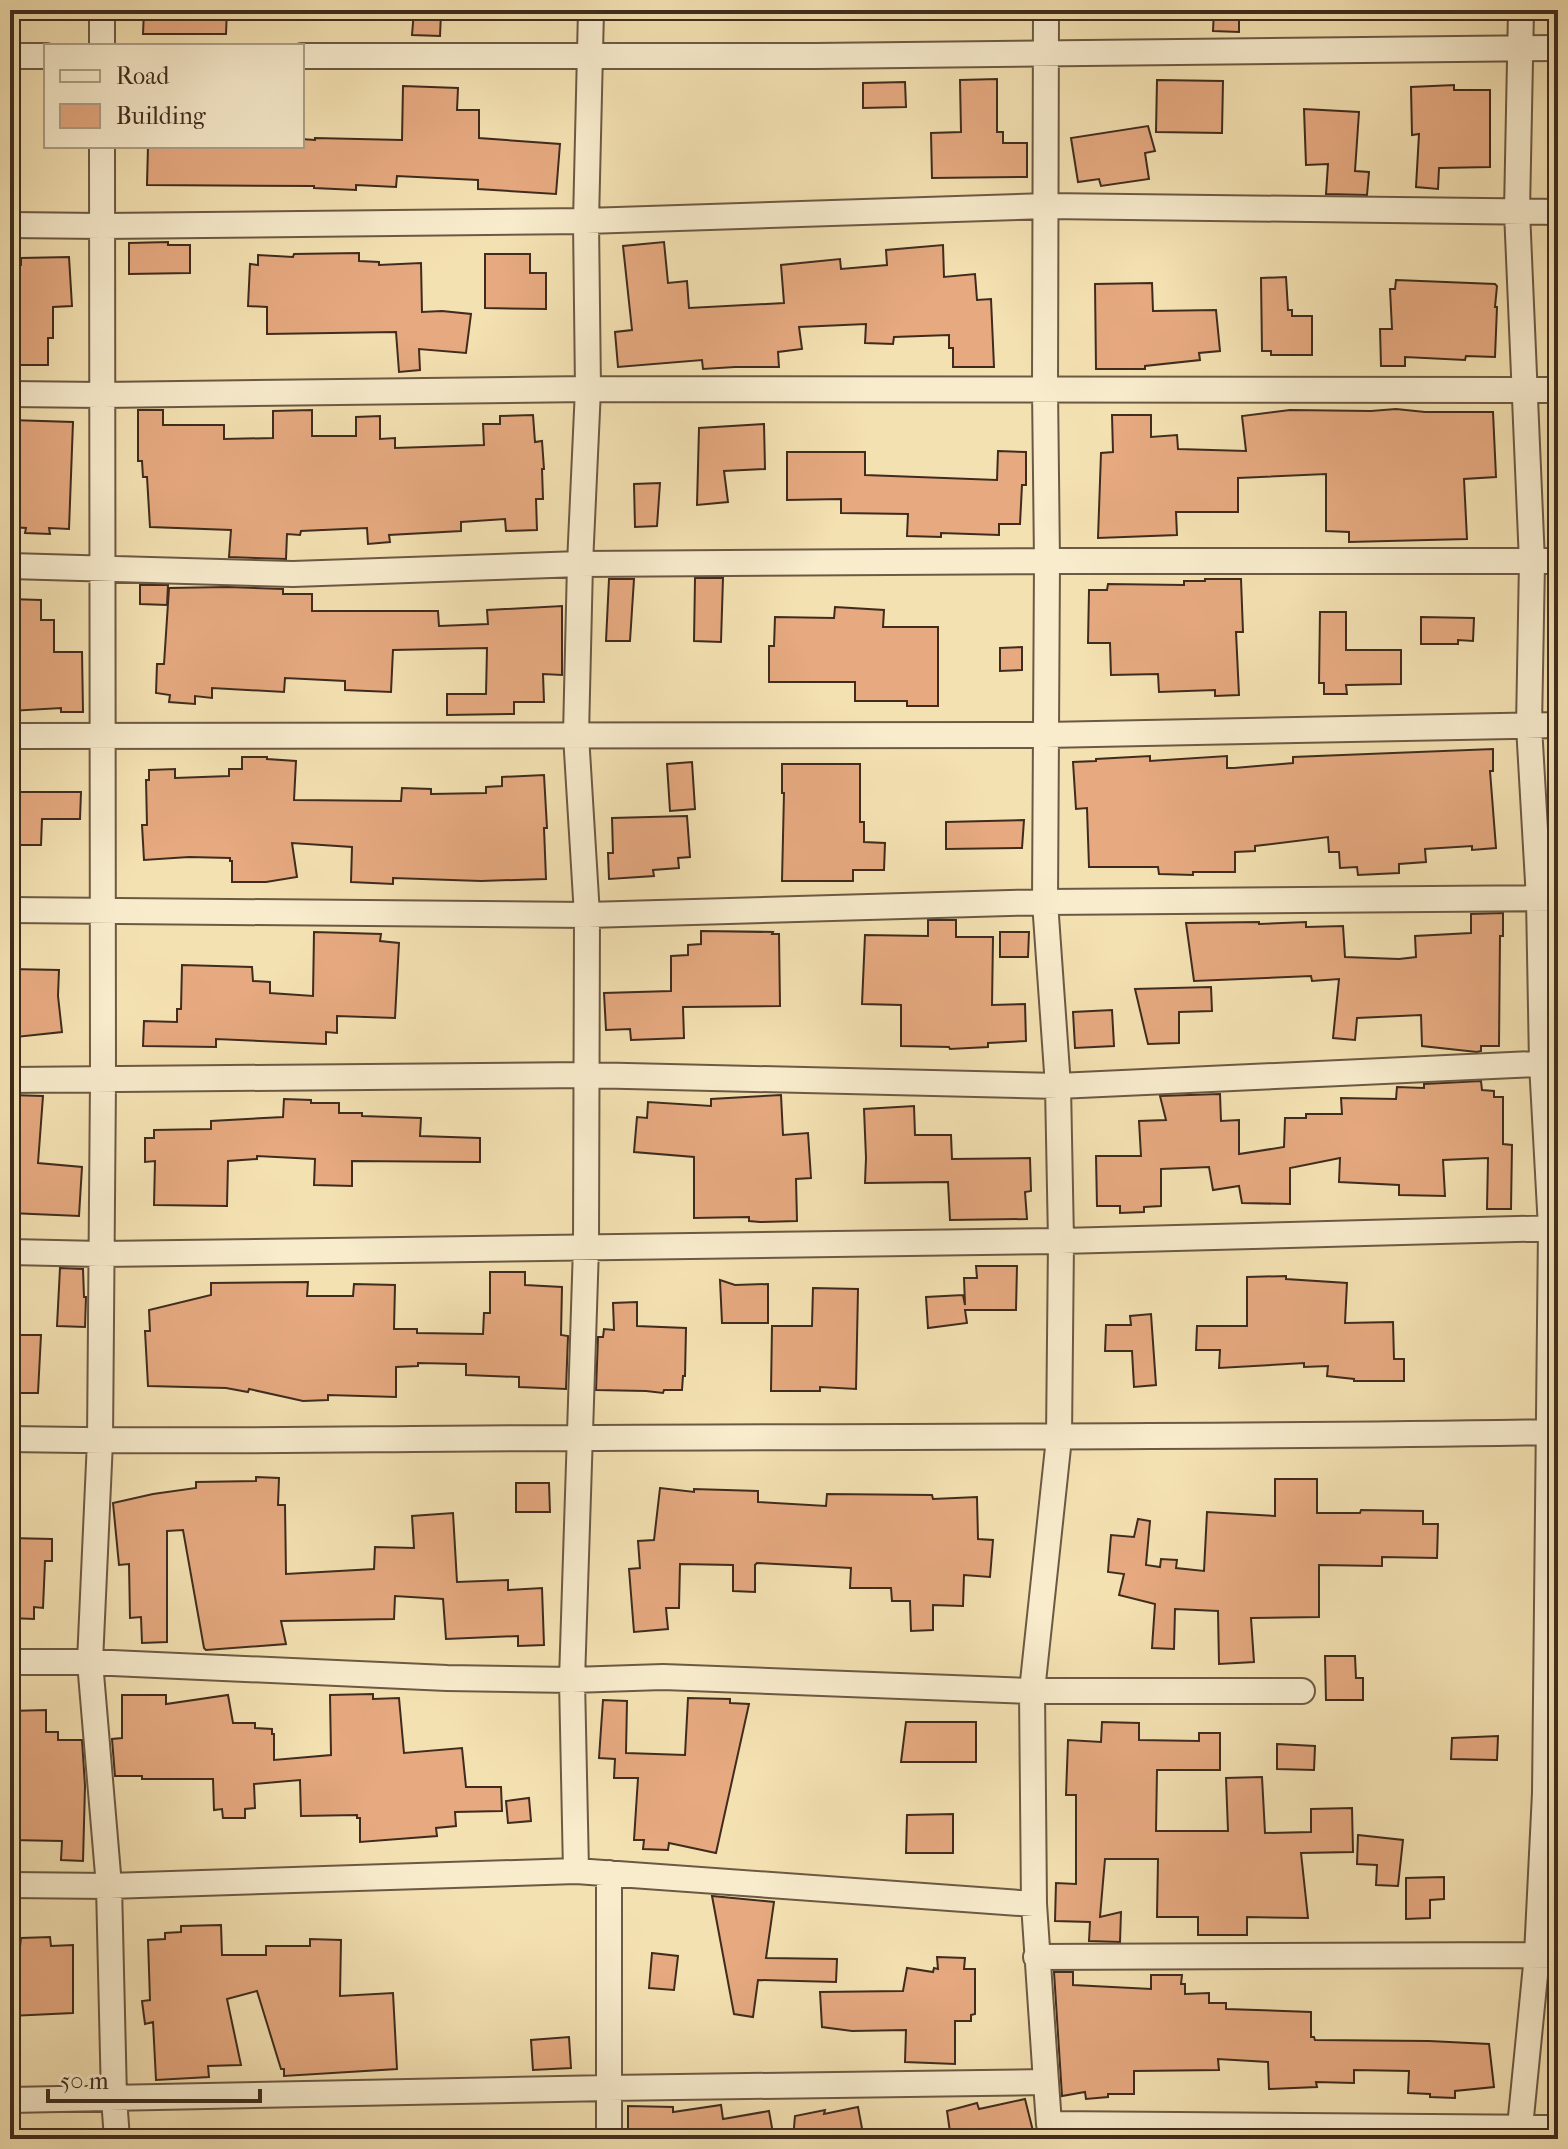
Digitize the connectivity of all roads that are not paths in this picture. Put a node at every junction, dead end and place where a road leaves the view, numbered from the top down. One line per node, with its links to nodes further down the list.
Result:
1 (102, 10): 5 (street)
2 (591, 10): 12 (street)
3 (1046, 10): 8 (street)
4 (1521, 10): 7 (street)
5 (102, 44)
6 (1558, 48): 7 (street)
7 (1519, 49): 8 (street); 15 (street)
8 (1046, 54): 12 (street); 14 (street)
9 (10, 56): 10 (street)
10 (44, 56)
11 (304, 56): 12 (street)
12 (590, 56): 17 (street)
13 (102, 148): 19 (street)
14 (1047, 206): 15 (street); 17 (street); 21 (street)
15 (1517, 211): 16 (street); 22 (street)
16 (1558, 212)
17 (586, 221): 19 (street); 20 (street)
18 (10, 225): 19 (street)
19 (102, 226): 25 (street)
20 (588, 389): 21 (street); 25 (street); 29 (street)
21 (1045, 389): 22 (street); 26 (street)
22 (1526, 390): 23 (street); 28 (street)
23 (1558, 390)
24 (10, 394): 25 (street)
25 (102, 395): 31 (street)
26 (1047, 561): 28 (street); 29 (street); 35 (street)
27 (1558, 561): 28 (street)
28 (1532, 562): 33 (street)
29 (580, 564): 31 (street); 34 (street)
30 (10, 566): 31 (street)
31 (103, 567): 37 (street)
32 (1558, 725): 33 (street)
33 (1529, 726): 35 (street); 38 (street)
34 (576, 735): 35 (street); 37 (street); 42 (street)
35 (1045, 735): 39 (street)
36 (10, 736): 37 (street)
37 (101, 737): 41 (street)
38 (1549, 898): 39 (street); 43 (street)
39 (1045, 902): 42 (street); 47 (street)
40 (10, 910): 41 (street)
41 (101, 911): 42 (street); 46 (street)
42 (587, 915): 44 (street)
43 (1550, 1063): 47 (street); 48 (street)
44 (585, 1075): 46 (street); 47 (street); 50 (street)
45 (10, 1080): 46 (street)
46 (103, 1080): 52 (street)
47 (1058, 1086): 49 (street)
48 (1554, 1228): 49 (street); 53 (street)
49 (1061, 1241): 50 (street); 55 (street)
50 (586, 1247): 52 (street); 54 (street)
51 (10, 1252): 52 (street)
52 (101, 1254): 57 (street)
53 (1554, 1432): 55 (street); 63 (street)
54 (580, 1438): 55 (street); 57 (street); 60 (street)
55 (1059, 1438): 61 (street)
56 (10, 1439): 57 (street)
57 (100, 1441): 59 (street)
58 (10, 1662): 59 (street)
59 (90, 1662): 60 (street); 67 (street)
60 (572, 1680): 61 (street); 64 (street)
61 (1032, 1691): 62 (street); 68 (street)
62 (1302, 1691)
63 (1552, 1793): 69 (street)
64 (576, 1871): 65 (street); 67 (street)
65 (609, 1873): 68 (street); 72 (street)
66 (10, 1885): 67 (street)
67 (109, 1886): 73 (street)
68 (1034, 1904): 70 (street)
69 (1547, 1955): 70 (street); 77 (street)
70 (1036, 1957): 71 (street)
71 (1046, 2082): 72 (street); 76 (street)
72 (609, 2088): 73 (street); 79 (street)
73 (114, 2098): 74 (street); 78 (street)
74 (10, 2100)
75 (1558, 2128): 77 (street)
76 (1051, 2131): 77 (street)
77 (1520, 2133)
78 (117, 2139)
79 (609, 2139)

